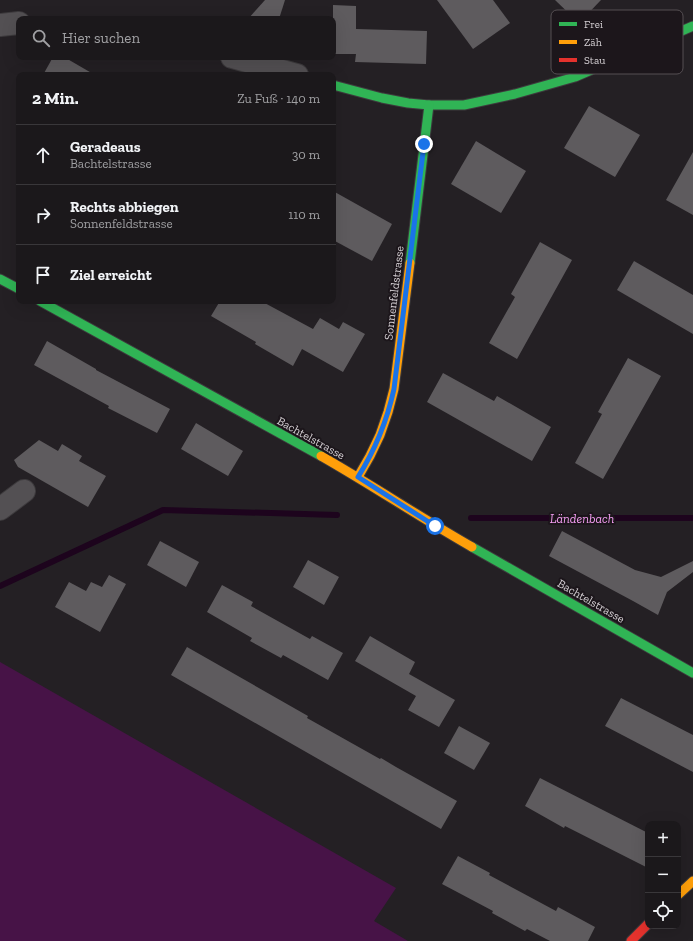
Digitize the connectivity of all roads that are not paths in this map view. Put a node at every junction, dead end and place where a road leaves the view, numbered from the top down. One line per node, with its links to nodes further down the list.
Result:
1 (16, 23): 2 (street)
2 (0, 25)
3 (693, 26): 4 (street)
4 (683, 30)
5 (243, 60): 6 (street)
6 (286, 72)
7 (582, 74): 9 (street)
8 (336, 86): 9 (street)
9 (429, 105): 13 (street, Sonnenfeldstrasse)
10 (0, 279): 11 (street)
11 (16, 287)
12 (45, 304): 13 (street, Bachtelstrasse)
13 (358, 477): 16 (street, Bachtelstrasse)
14 (24, 491): 15 (street)
15 (0, 509)
16 (693, 674)
17 (693, 881): 18 (street)
18 (680, 893)
19 (645, 927): 20 (street)
20 (631, 941)

